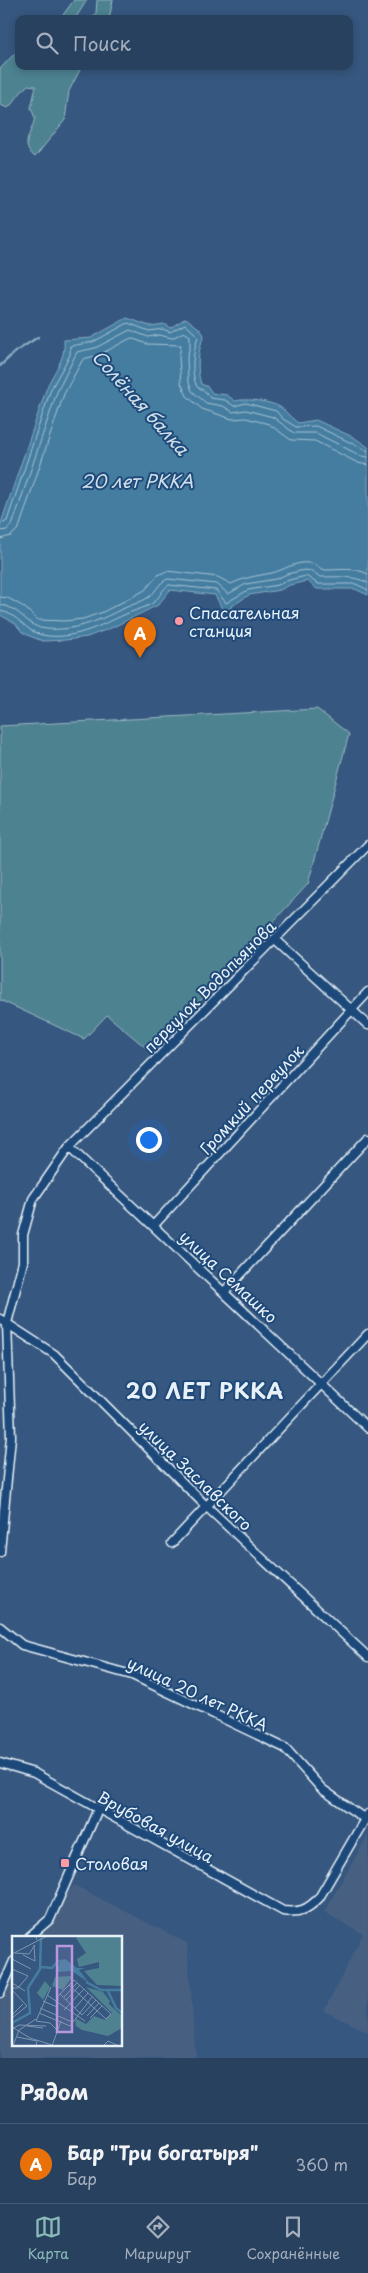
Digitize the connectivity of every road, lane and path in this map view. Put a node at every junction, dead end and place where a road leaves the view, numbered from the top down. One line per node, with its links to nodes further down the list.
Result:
1 (368, 845): 2 (street, переулок Водопьянова)
2 (274, 939): 4 (street); 7 (street, переулок Водопьянова)
3 (368, 992): 4 (street, Громкий переулок)
4 (351, 1010): 5 (street); 8 (street, Громкий переулок)
5 (368, 1025)
6 (368, 1138): 9 (street)
7 (69, 1147): 8 (street, улица Семашко); 10 (street, переулок Водопьянова)
8 (154, 1225): 9 (street, улица Семашко)
9 (224, 1291): 12 (street, улица Семашко)
10 (3, 1321): 15 (street, переулок Водопьянова); 16 (street, улица Заславского)
11 (368, 1334): 12 (street)
12 (323, 1384): 13 (street, улица Семашко); 16 (street)
13 (368, 1428)
14 (0, 1472): 15 (street)
15 (9, 1473): 18 (street, переулок Водопьянова)
16 (206, 1506): 17 (street); 20 (street, улица Заславского)
17 (172, 1543)
18 (0, 1552)
19 (0, 1627): 23 (street, улица 20 лет РККА)
20 (368, 1657)
21 (0, 1762): 22 (street, Врубовая улица)
22 (98, 1809): 23 (street, Врубовая улица); 24 (street)
23 (366, 1816)
24 (30, 1936)
25 (12, 1966): 26 (street)
26 (0, 1993)

